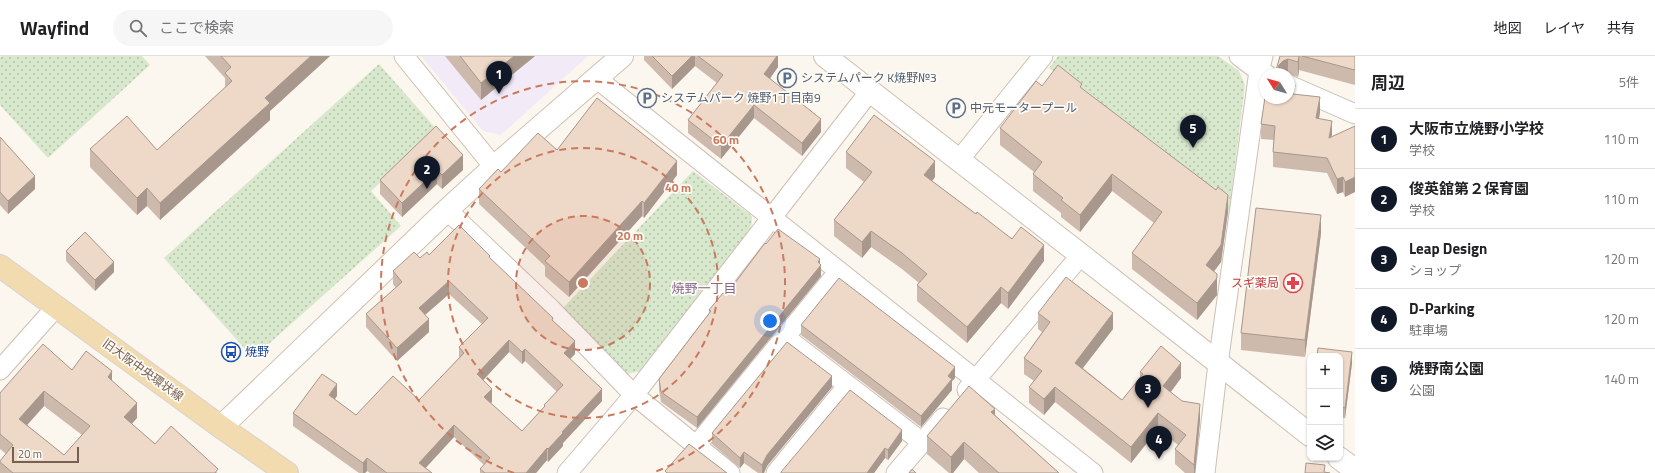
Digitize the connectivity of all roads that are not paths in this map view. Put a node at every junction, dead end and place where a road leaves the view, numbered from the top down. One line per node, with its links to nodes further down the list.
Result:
1 (404, 56): 12 (street)
2 (622, 56): 7 (street)
3 (825, 56): 9 (street)
4 (1043, 56): 11 (street)
5 (1239, 56): 6 (street)
6 (1263, 67): 20 (street)
7 (596, 78): 12 (street); 14 (street)
8 (1295, 88): 10 (street)
9 (870, 91): 11 (street); 14 (street)
10 (1355, 114)
11 (959, 160): 15 (street)
12 (494, 167): 13 (street)
13 (447, 210): 24 (street); 25 (street)
14 (772, 218): 17 (street); 24 (street)
15 (1081, 255): 20 (street); 22 (street)
16 (0, 266): 18 (main road, 旧大阪中央環状線)
17 (839, 271): 19 (street); 22 (street)
18 (56, 307): 21 (street); 25 (main road, 旧大阪中央環状線)
19 (785, 337): 23 (street); 28 (street)
20 (1218, 364): 26 (street); 37 (street)
21 (0, 370)
22 (975, 380): 27 (street); 36 (street)
23 (848, 385): 27 (street); 34 (street)
24 (634, 395): 28 (street); 32 (street)
25 (220, 427): 31 (main road, 旧大阪中央環状線)
26 (1307, 433)
27 (922, 442): 35 (street)
28 (696, 446): 33 (street)
29 (1343, 461): 30 (street)
30 (1355, 470)
31 (287, 473)
32 (567, 473)
33 (730, 473)
34 (776, 473)
35 (896, 473)
36 (1093, 473)
37 (1205, 473)

